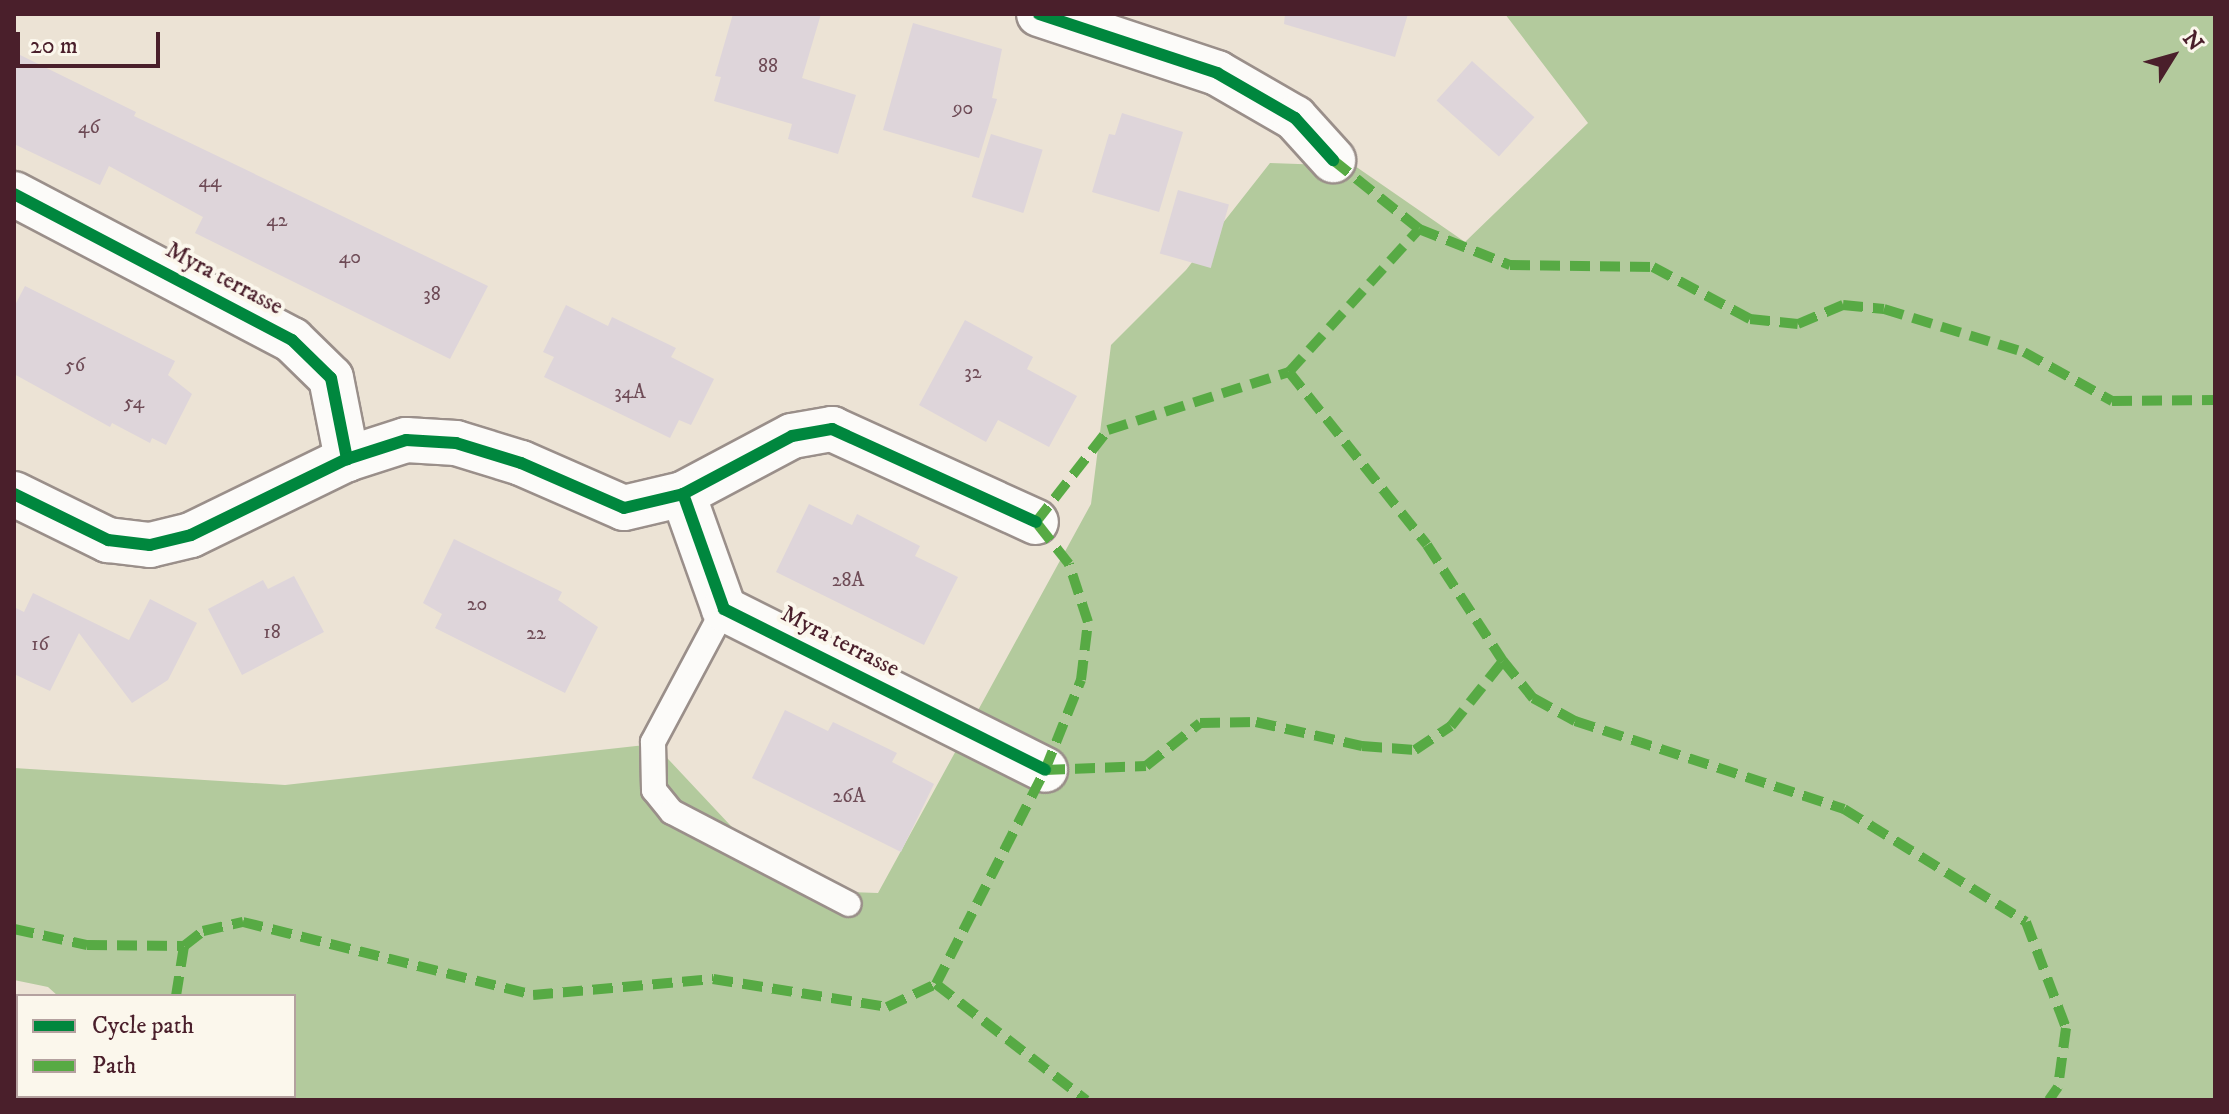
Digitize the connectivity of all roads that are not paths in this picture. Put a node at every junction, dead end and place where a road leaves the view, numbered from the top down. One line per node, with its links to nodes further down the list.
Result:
1 (1039, 14): 2 (street)
2 (1333, 160)
3 (14, 194): 4 (street, Myra terrasse)
4 (347, 459): 5 (street); 6 (street)
5 (14, 494)
6 (683, 494): 7 (street); 8 (street)
7 (1036, 522)
8 (724, 609): 9 (street, Myra terrasse); 10 (lane)
9 (1045, 770)
10 (849, 904)

